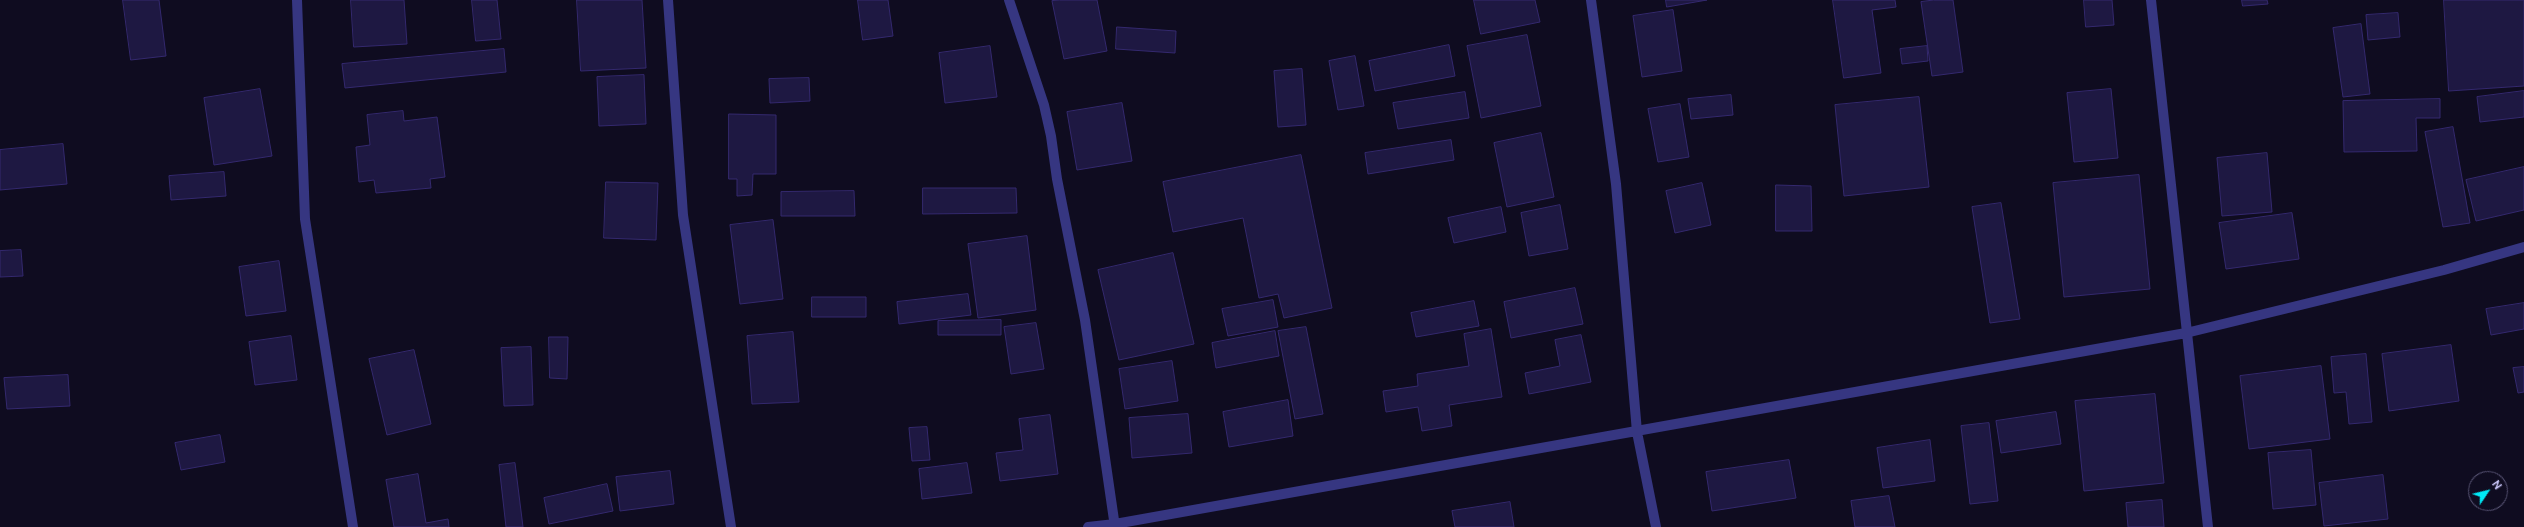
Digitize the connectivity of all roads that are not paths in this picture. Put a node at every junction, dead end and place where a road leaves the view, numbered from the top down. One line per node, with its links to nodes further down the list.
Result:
1 (297, 0): 10 (street)
2 (668, 0): 11 (street)
3 (1009, 0): 9 (street)
4 (1591, 0): 8 (street)
5 (2150, 0): 7 (street)
6 (2524, 247): 7 (street)
7 (2186, 334): 8 (street); 14 (street)
8 (1637, 432): 9 (street); 13 (street)
9 (1115, 526): 12 (street)
10 (353, 527)
11 (731, 527)
12 (1088, 527)
13 (1656, 527)
14 (2208, 527)

